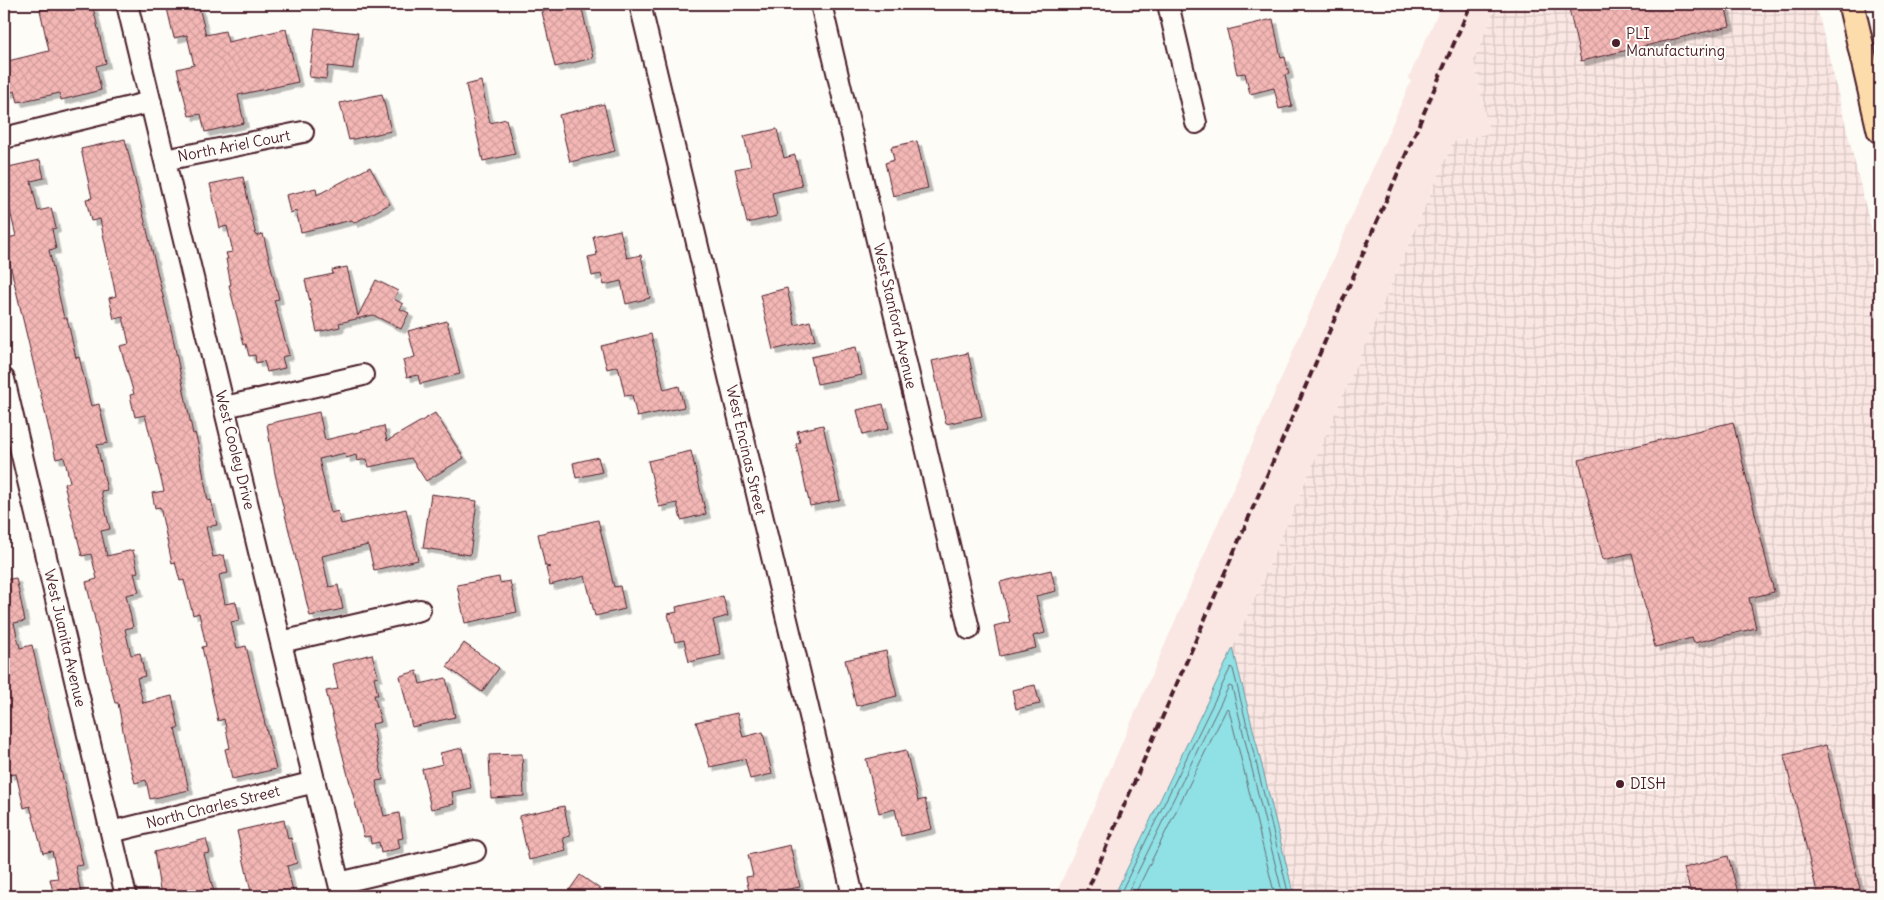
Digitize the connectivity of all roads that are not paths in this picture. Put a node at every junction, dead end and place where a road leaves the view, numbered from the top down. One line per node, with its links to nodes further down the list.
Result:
1 (127, 4): 6 (street, West Cooley Drive)
2 (640, 4): 23 (street, West Encinas Street)
3 (821, 4): 16 (street, West Stanford Avenue)
4 (1168, 4): 7 (street)
5 (1851, 4): 8 (main road)
6 (151, 102): 10 (street); 11 (street, West Cooley Drive)
7 (1196, 123)
8 (1880, 130)
9 (303, 132): 11 (street, North Ariel Court)
10 (4, 138)
11 (165, 160): 14 (street, West Cooley Drive)
12 (362, 375): 14 (street)
13 (4, 379): 19 (street, West Juanita Avenue)
14 (224, 407): 17 (street, West Cooley Drive)
15 (420, 610): 17 (street)
16 (969, 629)
17 (281, 642): 18 (street, West Cooley Drive)
18 (315, 782): 19 (street, North Charles Street); 21 (street, West Cooley Drive)
19 (111, 832): 22 (street, West Juanita Avenue)
20 (475, 851): 21 (street)
21 (341, 890)
22 (126, 896)
23 (853, 896)

